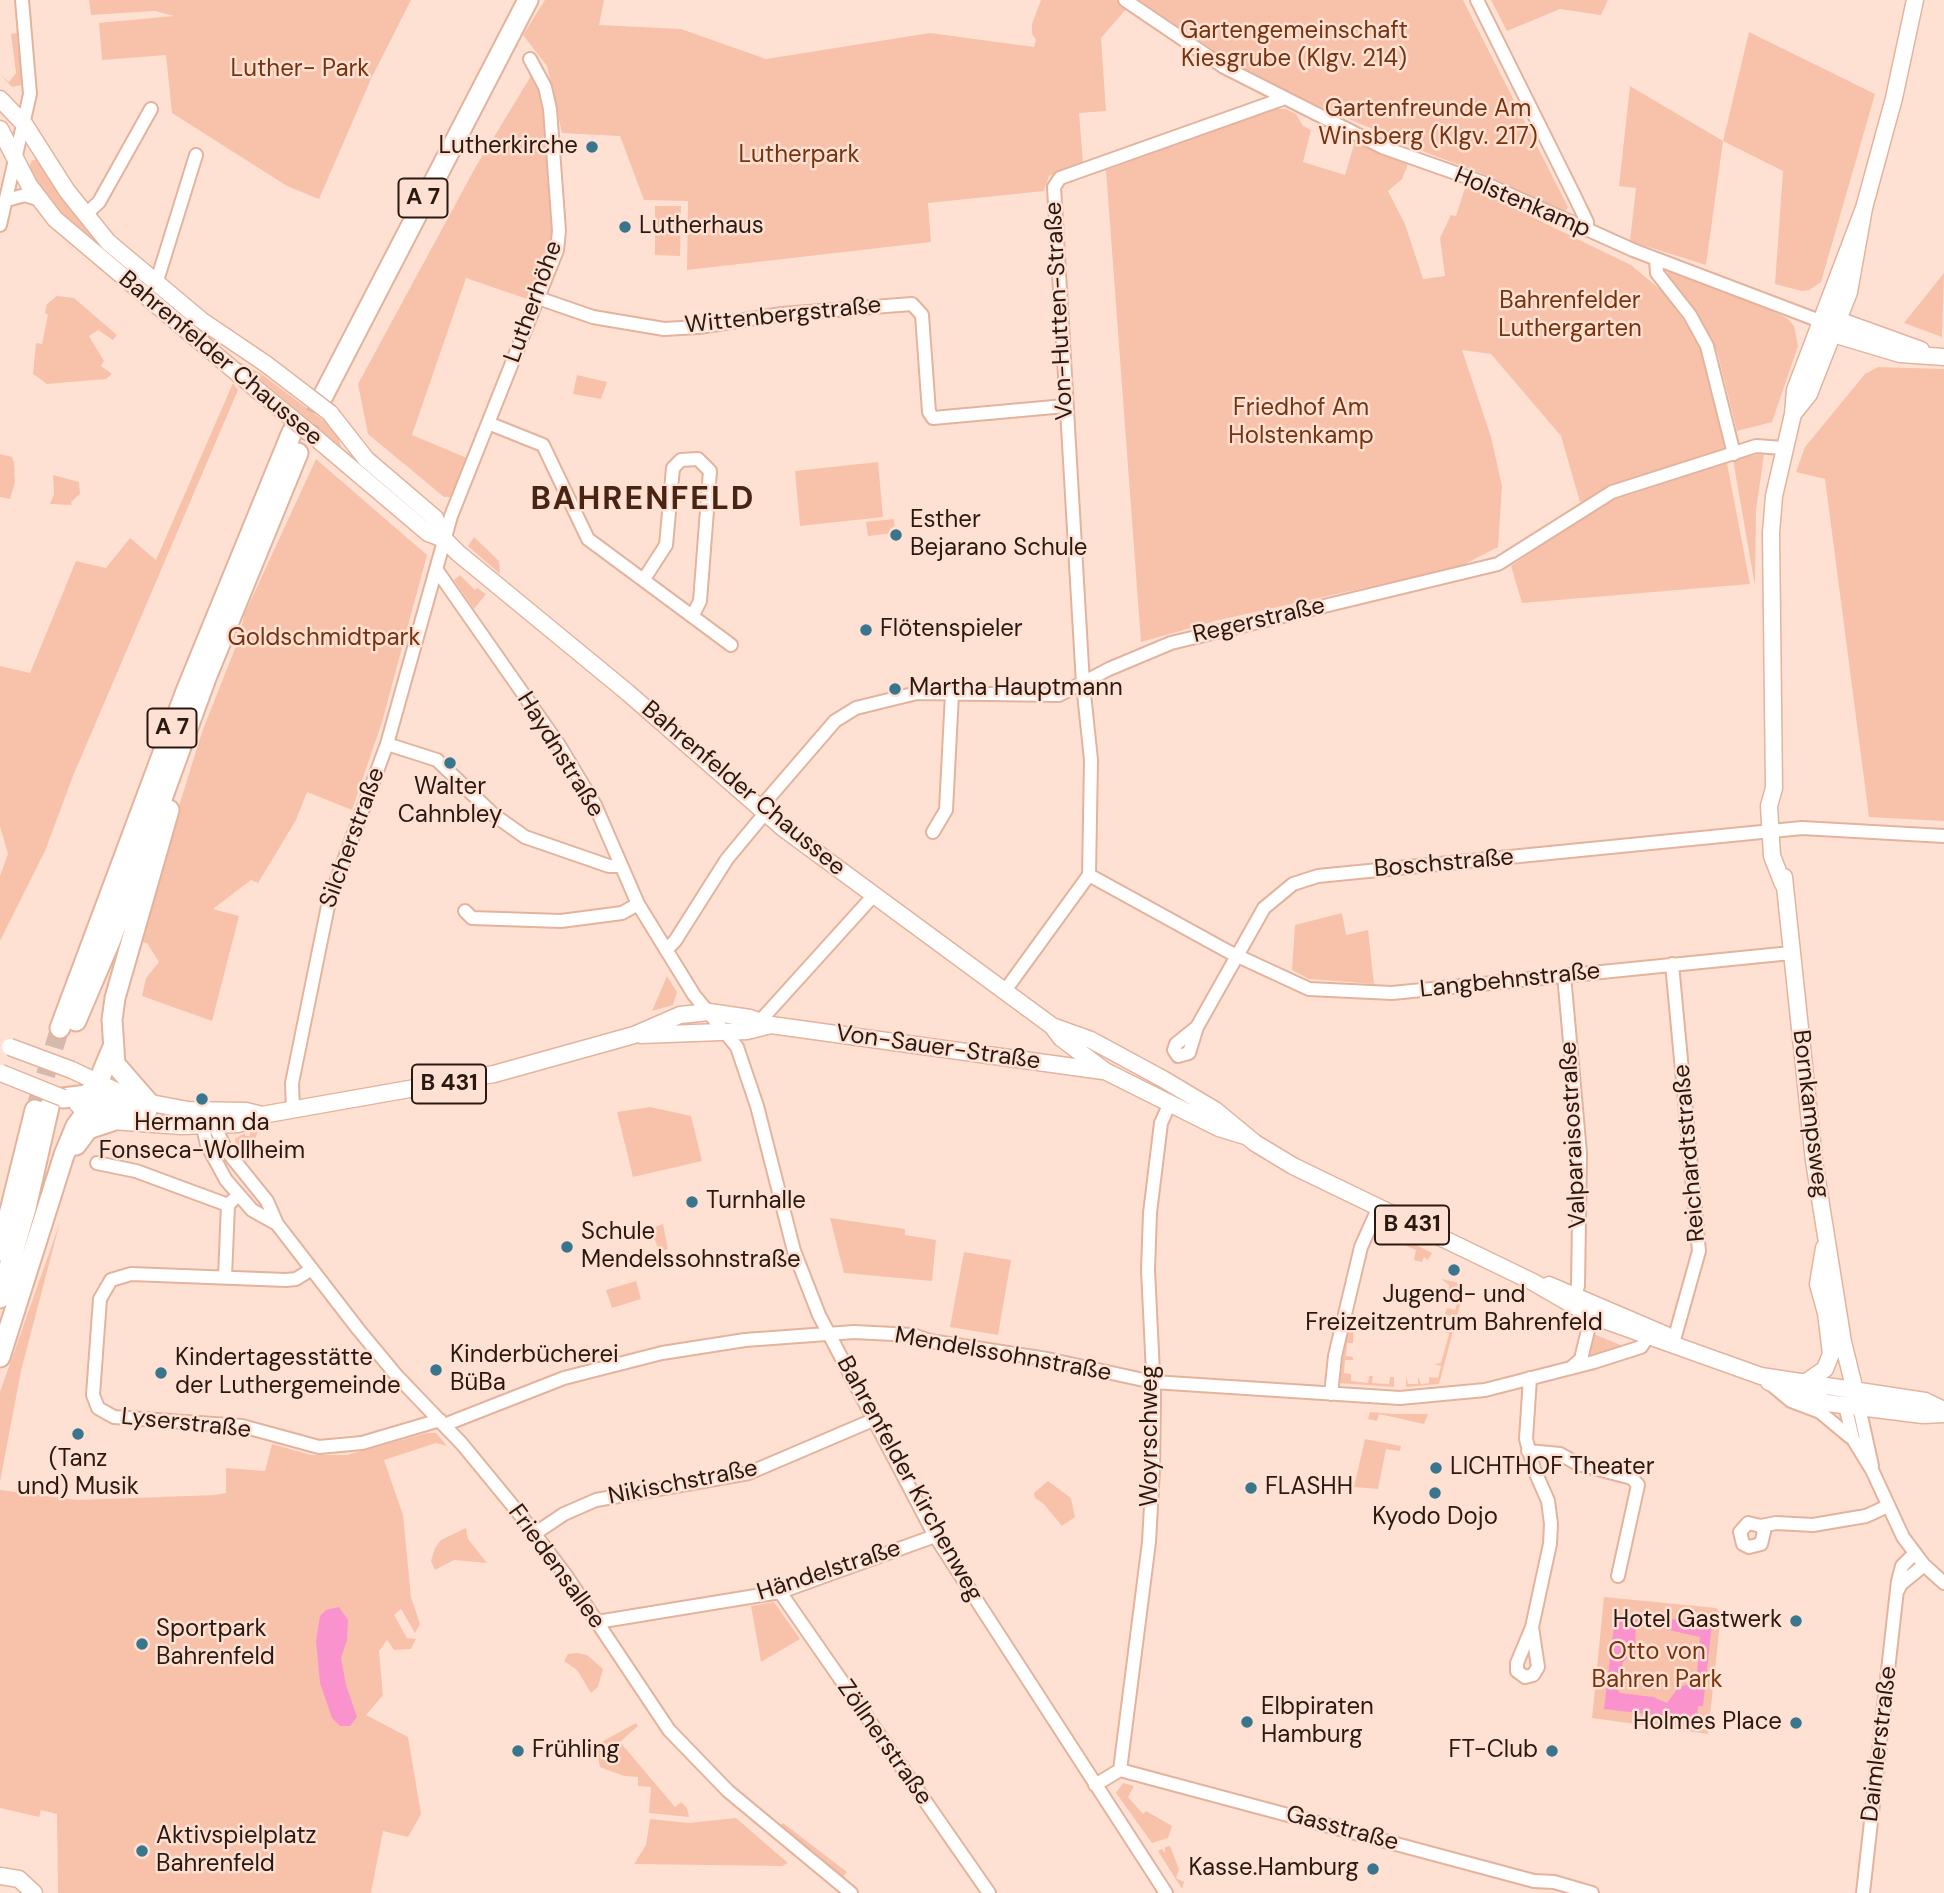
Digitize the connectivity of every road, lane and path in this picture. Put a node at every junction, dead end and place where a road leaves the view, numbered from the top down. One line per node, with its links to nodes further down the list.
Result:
1 (22, 0): 11 (street)
2 (513, 0): 27 (highway, A 7)
3 (528, 0): 27 (highway, A 7)
4 (1125, 0): 8 (street, Holstenkamp)
5 (1477, 0): 20 (street)
6 (1915, 0): 17 (main road)
7 (530, 59): 23 (street, Lutherhöhe)
8 (1284, 98): 20 (street, Holstenkamp); 28 (street, Von-Hutten-Straße)
9 (0, 99): 11 (main road, Bahrenfelder Chaussee)
10 (151, 109): 18 (street)
11 (25, 125): 14 (street); 18 (main road, Bahrenfelder Chaussee)
12 (0, 130): 14 (main road, Bahrenfelder Chaussee)
13 (196, 155): 22 (street)
14 (16, 160): 15 (street); 16 (main road, Bahrenfelder Chaussee)
15 (3, 199): 16 (street); 19 (street)
16 (40, 200): 31 (main road, Bahrenfelder Chaussee, bridge)
17 (1864, 208): 24 (main road, Bornkampsweg); 25 (main road, Bornkampsweg)
18 (85, 215): 22 (main road, Bahrenfelder Chaussee)
19 (1, 220)
20 (1587, 230): 21 (street, Holstenkamp)
21 (1656, 259): 24 (street, Holstenkamp); 33 (street)
22 (156, 284): 27 (main road, Bahrenfelder Chaussee, bridge)
23 (538, 298): 28 (street, Wittenbergstraße); 30 (street, Lutherhöhe)
24 (1820, 321): 25 (main road, Holstenkamp); 29 (main road, Bornkampsweg)
25 (1836, 327): 26 (main road, Holstenkamp); 29 (main road, Bornkampsweg)
26 (1940, 357)
27 (321, 400): 34 (main road, Bahrenfelder Chaussee)
28 (1065, 405): 39 (street, Von-Hutten-Straße)
29 (1793, 414): 32 (main road, Bornkampsweg)
30 (488, 423): 34 (street, Lutherhöhe); 36 (street)
31 (304, 437): 34 (main road, Bahrenfelder Chaussee); 42 (highway, A 7); 42 (highway, A 7)
32 (1783, 448): 33 (street, Regerstraße); 44 (main road, Bornkampsweg)
33 (1734, 454): 39 (street, Regerstraße)
34 (444, 539): 35 (street); 43 (main road, Bahrenfelder Chaussee)
35 (436, 569): 41 (street, Silcherstraße); 47 (street, Haydnstraße)
36 (644, 579): 37 (street); 37 (street)
37 (693, 615): 38 (street)
38 (731, 645)
39 (1083, 684): 40 (street, Regerstraße); 48 (street, Von-Hutten-Straße)
40 (952, 694): 43 (street, Regerstraße); 45 (street)
41 (387, 744): 47 (street); 77 (street, Silcherstraße)
42 (177, 755): 66 (highway)
43 (763, 810): 49 (main road, Bahrenfelder Chaussee); 52 (street, Regerstraße)
44 (1776, 831): 46 (street, Boschstraße); 53 (main road, Bornkampsweg); 54 (street, Boschstraße)
45 (933, 832)
46 (1944, 836)
47 (620, 866): 50 (street, Haydnstraße)
48 (1089, 876): 54 (street, Langbehnstraße); 57 (street)
49 (874, 895): 57 (main road, Bahrenfelder Chaussee); 59 (street)
50 (638, 904): 51 (street); 52 (street, Haydnstraße)
51 (465, 911)
52 (666, 950): 58 (street, Haydnstraße)
53 (1791, 953): 55 (street, Langbehnstraße); 88 (main road, Bornkampsweg)
54 (1236, 954): 56 (street, Langbehnstraße); 61 (street, Boschstraße)
55 (1672, 964): 56 (street, Langbehnstraße); 101 (street, Reichardtstraße)
56 (1564, 975): 94 (street, Valparaisostraße)
57 (1004, 992): 60 (main road, Bahrenfelder Chaussee)
58 (709, 1012): 59 (main road, Von-Sauer-Straße / B 431); 62 (street); 63 (main road); 64 (main road, Von-Sauer-Straße / B 431)
59 (760, 1021): 62 (main road, Von-Sauer-Straße / B 431); 68 (main road, Von-Sauer-Straße / B 431)
60 (1052, 1026): 67 (main road, Bahrenfelder Chaussee); 69 (main road, Bahrenfelder Chaussee)
61 (1197, 1027)
62 (726, 1030): 63 (main road, Von-Sauer-Straße / B 431); 100 (street, Bahrenfelder Kirchenweg)
63 (682, 1031): 64 (main road, Von-Sauer-Straße / B 431)
64 (634, 1035): 77 (main road, Von-Sauer-Straße / B 431)
65 (3, 1045): 72 (main road, bridge)
66 (112, 1048): 72 (highway); 74 (highway)
67 (1086, 1056): 68 (main road, Bahrenfelder Chaussee / B 431); 69 (main road, Bahrenfelder Chaussee / B 431); 70 (main road, Bahrenfelder Chaussee)
68 (1012, 1058): 70 (main road, Von-Sauer-Straße / B 431)
69 (1137, 1065): 80 (main road, Bahrenfelder Chaussee / B 431)
70 (1105, 1071): 75 (main road, Bahrenfelder Chaussee / B 431)
71 (1, 1073): 73 (main road, bridge)
72 (91, 1097): 73 (highway); 74 (main road, B 431); 76 (main road, B 431); 78 (main road, B 431); 82 (highway)
73 (50, 1102): 89 (highway); 95 (highway)
74 (149, 1103): 76 (main road, B 431)
75 (1170, 1103): 80 (main road, Bahrenfelder Chaussee / B 431); 108 (street, Woyrschweg)
76 (175, 1108): 79 (main road, B 431)
77 (293, 1110): 79 (main road, Von-Sauer-Straße / B 431)
78 (112, 1121): 79 (main road, B 431); 82 (highway)
79 (209, 1121): 83 (street, Friedensallee); 84 (street, Friedensallee)
80 (1245, 1136): 86 (main road, Bahrenfelder Chaussee / B 431)
81 (97, 1163): 85 (street)
82 (61, 1170): 103 (highway)
83 (251, 1184): 84 (street); 87 (street, Friedensallee)
84 (238, 1195): 85 (street); 87 (street, Friedensallee)
85 (228, 1205): 92 (street)
86 (1378, 1209): 93 (main road, Bahrenfelder Chaussee / B 431); 110 (street)
87 (278, 1224): 90 (street, Friedensallee)
88 (1825, 1231): 91 (main road, Bornkampsweg); 97 (main road)
89 (0, 1251)
90 (312, 1269): 92 (street, Lyserstraße); 114 (street, Friedensallee)
91 (1831, 1272): 97 (main road); 109 (main road, Bornkampsweg)
92 (225, 1277): 114 (street, Lyserstraße)
93 (1533, 1282): 94 (main road, Bahrenfelder Chaussee / B 431); 98 (main road, Bahrenfelder Chaussee / B 431)
94 (1575, 1295): 96 (main road, Bahrenfelder Chaussee / B 431)
95 (0, 1298)
96 (1612, 1311): 98 (street); 99 (main road, Bahrenfelder Chaussee / B 431)
97 (1826, 1313): 105 (main road)
98 (1593, 1317): 99 (main road, Bahrenfelder Chaussee / B 431); 104 (street)
99 (1643, 1330): 101 (main road, Bahrenfelder Chaussee / B 431); 102 (main road, Bahrenfelder Chaussee / B 431); 104 (street, Mendelssohnstraße)
100 (829, 1334): 108 (street, Mendelssohnstraße); 113 (street, Bahrenfelder Kirchenweg); 114 (street, Mendelssohnstraße)
101 (1674, 1339): 102 (main road, Bahrenfelder Chaussee / B 431)
102 (1691, 1349): 107 (main road, Bahrenfelder Chaussee / B 431)
103 (0, 1357)
104 (1570, 1368): 106 (street, Mendelssohnstraße)
105 (1818, 1373): 107 (main road, Bahrenfelder Chaussee / B 431); 109 (main road, Bahrenfelder Chaussee / B 431)
106 (1530, 1378): 110 (street, Mendelssohnstraße); 116 (street)
107 (1766, 1380): 111 (main road, Bahrenfelder Chaussee / B 431); 115 (street)
108 (1153, 1382): 110 (street, Mendelssohnstraße); 130 (street, Woyrschweg)
109 (1850, 1388): 111 (main road, Bornkampsweg); 112 (main road, B 431)
110 (1331, 1394)
111 (1852, 1406): 112 (main road, B 431); 115 (street); 117 (street)
112 (1944, 1412)
113 (873, 1420): 120 (street, Nikischstraße); 121 (street, Bahrenfelder Kirchenweg)
114 (442, 1422): 120 (street, Friedensallee)
115 (1853, 1439): 117 (street)
116 (1528, 1451): 124 (street); 129 (street)
117 (1872, 1470): 118 (street)
118 (1888, 1506): 119 (street); 122 (street)
119 (1761, 1526)
120 (534, 1534): 128 (street, Friedensallee)
121 (935, 1536): 126 (street, Händelstraße); 131 (street, Bahrenfelder Kirchenweg)
122 (1914, 1554): 123 (street); 127 (street, Daimlerstraße)
123 (1924, 1565): 125 (street); 127 (street)
124 (1618, 1576)
125 (1944, 1583)
126 (780, 1592): 128 (street, Händelstraße); 135 (street, Zöllnerstraße)
127 (1897, 1594): 138 (street, Daimlerstraße)
128 (597, 1622): 134 (street, Friedensallee)
129 (1532, 1627)
130 (1120, 1770): 131 (street); 137 (street, Gasstraße)
131 (1095, 1785): 136 (street, Bahrenfelder Kirchenweg)
132 (0, 1876): 133 (main road)
133 (34, 1893)
134 (851, 1893)
135 (989, 1893)
136 (1166, 1893)
137 (1592, 1893)
138 (1863, 1893)

